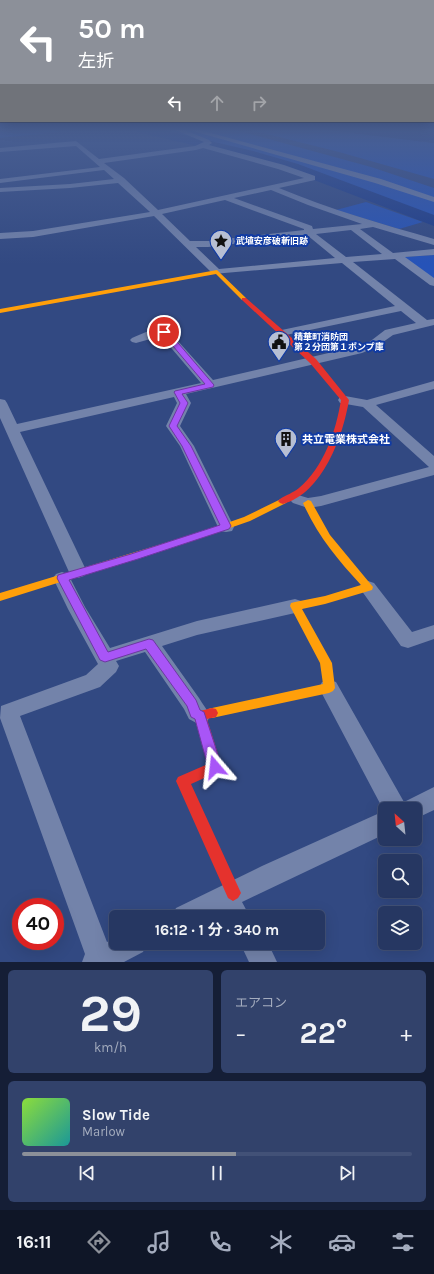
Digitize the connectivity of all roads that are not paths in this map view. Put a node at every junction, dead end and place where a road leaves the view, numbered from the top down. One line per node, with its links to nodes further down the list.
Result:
1 (58, 174): 6 (street)
2 (113, 174): 5 (street)
3 (300, 174): 7 (street)
4 (352, 174): 10 (street)
5 (121, 180): 8 (street); 11 (street)
6 (0, 181)
7 (271, 187): 9 (street); 12 (street)
8 (0, 190)
9 (224, 197): 11 (street); 14 (street)
10 (434, 200)
11 (156, 213): 15 (street); 17 (street)
12 (372, 225): 13 (street); 16 (street)
13 (352, 227): 14 (street); 19 (street)
14 (308, 232): 17 (street); 20 (street)
15 (0, 236)
16 (434, 242)
17 (189, 244): 21 (street)
18 (434, 252): 19 (street)
19 (394, 256): 20 (street); 22 (street)
20 (344, 261): 21 (street); 23 (street)
21 (217, 272): 24 (street); 26 (street)
22 (434, 283)
23 (403, 307): 25 (street); 26 (street)
24 (0, 311)
25 (430, 323): 28 (street)
26 (281, 333): 28 (street)
27 (136, 340): 29 (street)
28 (312, 361): 29 (street); 32 (street)
29 (210, 385): 31 (street)
30 (434, 385): 34 (street)
31 (178, 392): 35 (street); 39 (street)
32 (345, 400): 34 (street); 37 (street)
33 (0, 403): 35 (street)
34 (367, 404): 36 (street)
35 (13, 429): 40 (street)
36 (433, 463): 38 (street)
37 (290, 497): 38 (street); 39 (street)
38 (308, 503): 41 (street)
39 (226, 526): 40 (street)
40 (70, 575): 42 (street); 46 (street)
41 (368, 587): 43 (street); 44 (street)
42 (0, 597)
43 (295, 606): 45 (street); 47 (street)
44 (434, 632)
45 (149, 643): 46 (street); 48 (street)
46 (105, 657): 57 (street)
47 (329, 688): 48 (street); 50 (street)
48 (200, 716): 53 (street)
49 (434, 798): 51 (street)
50 (391, 802)
51 (422, 804)
52 (378, 826): 53 (street)
53 (232, 902): 54 (street)
54 (207, 910)
55 (120, 950): 57 (street)
56 (257, 950): 58 (street)
57 (98, 961)
58 (264, 962)

